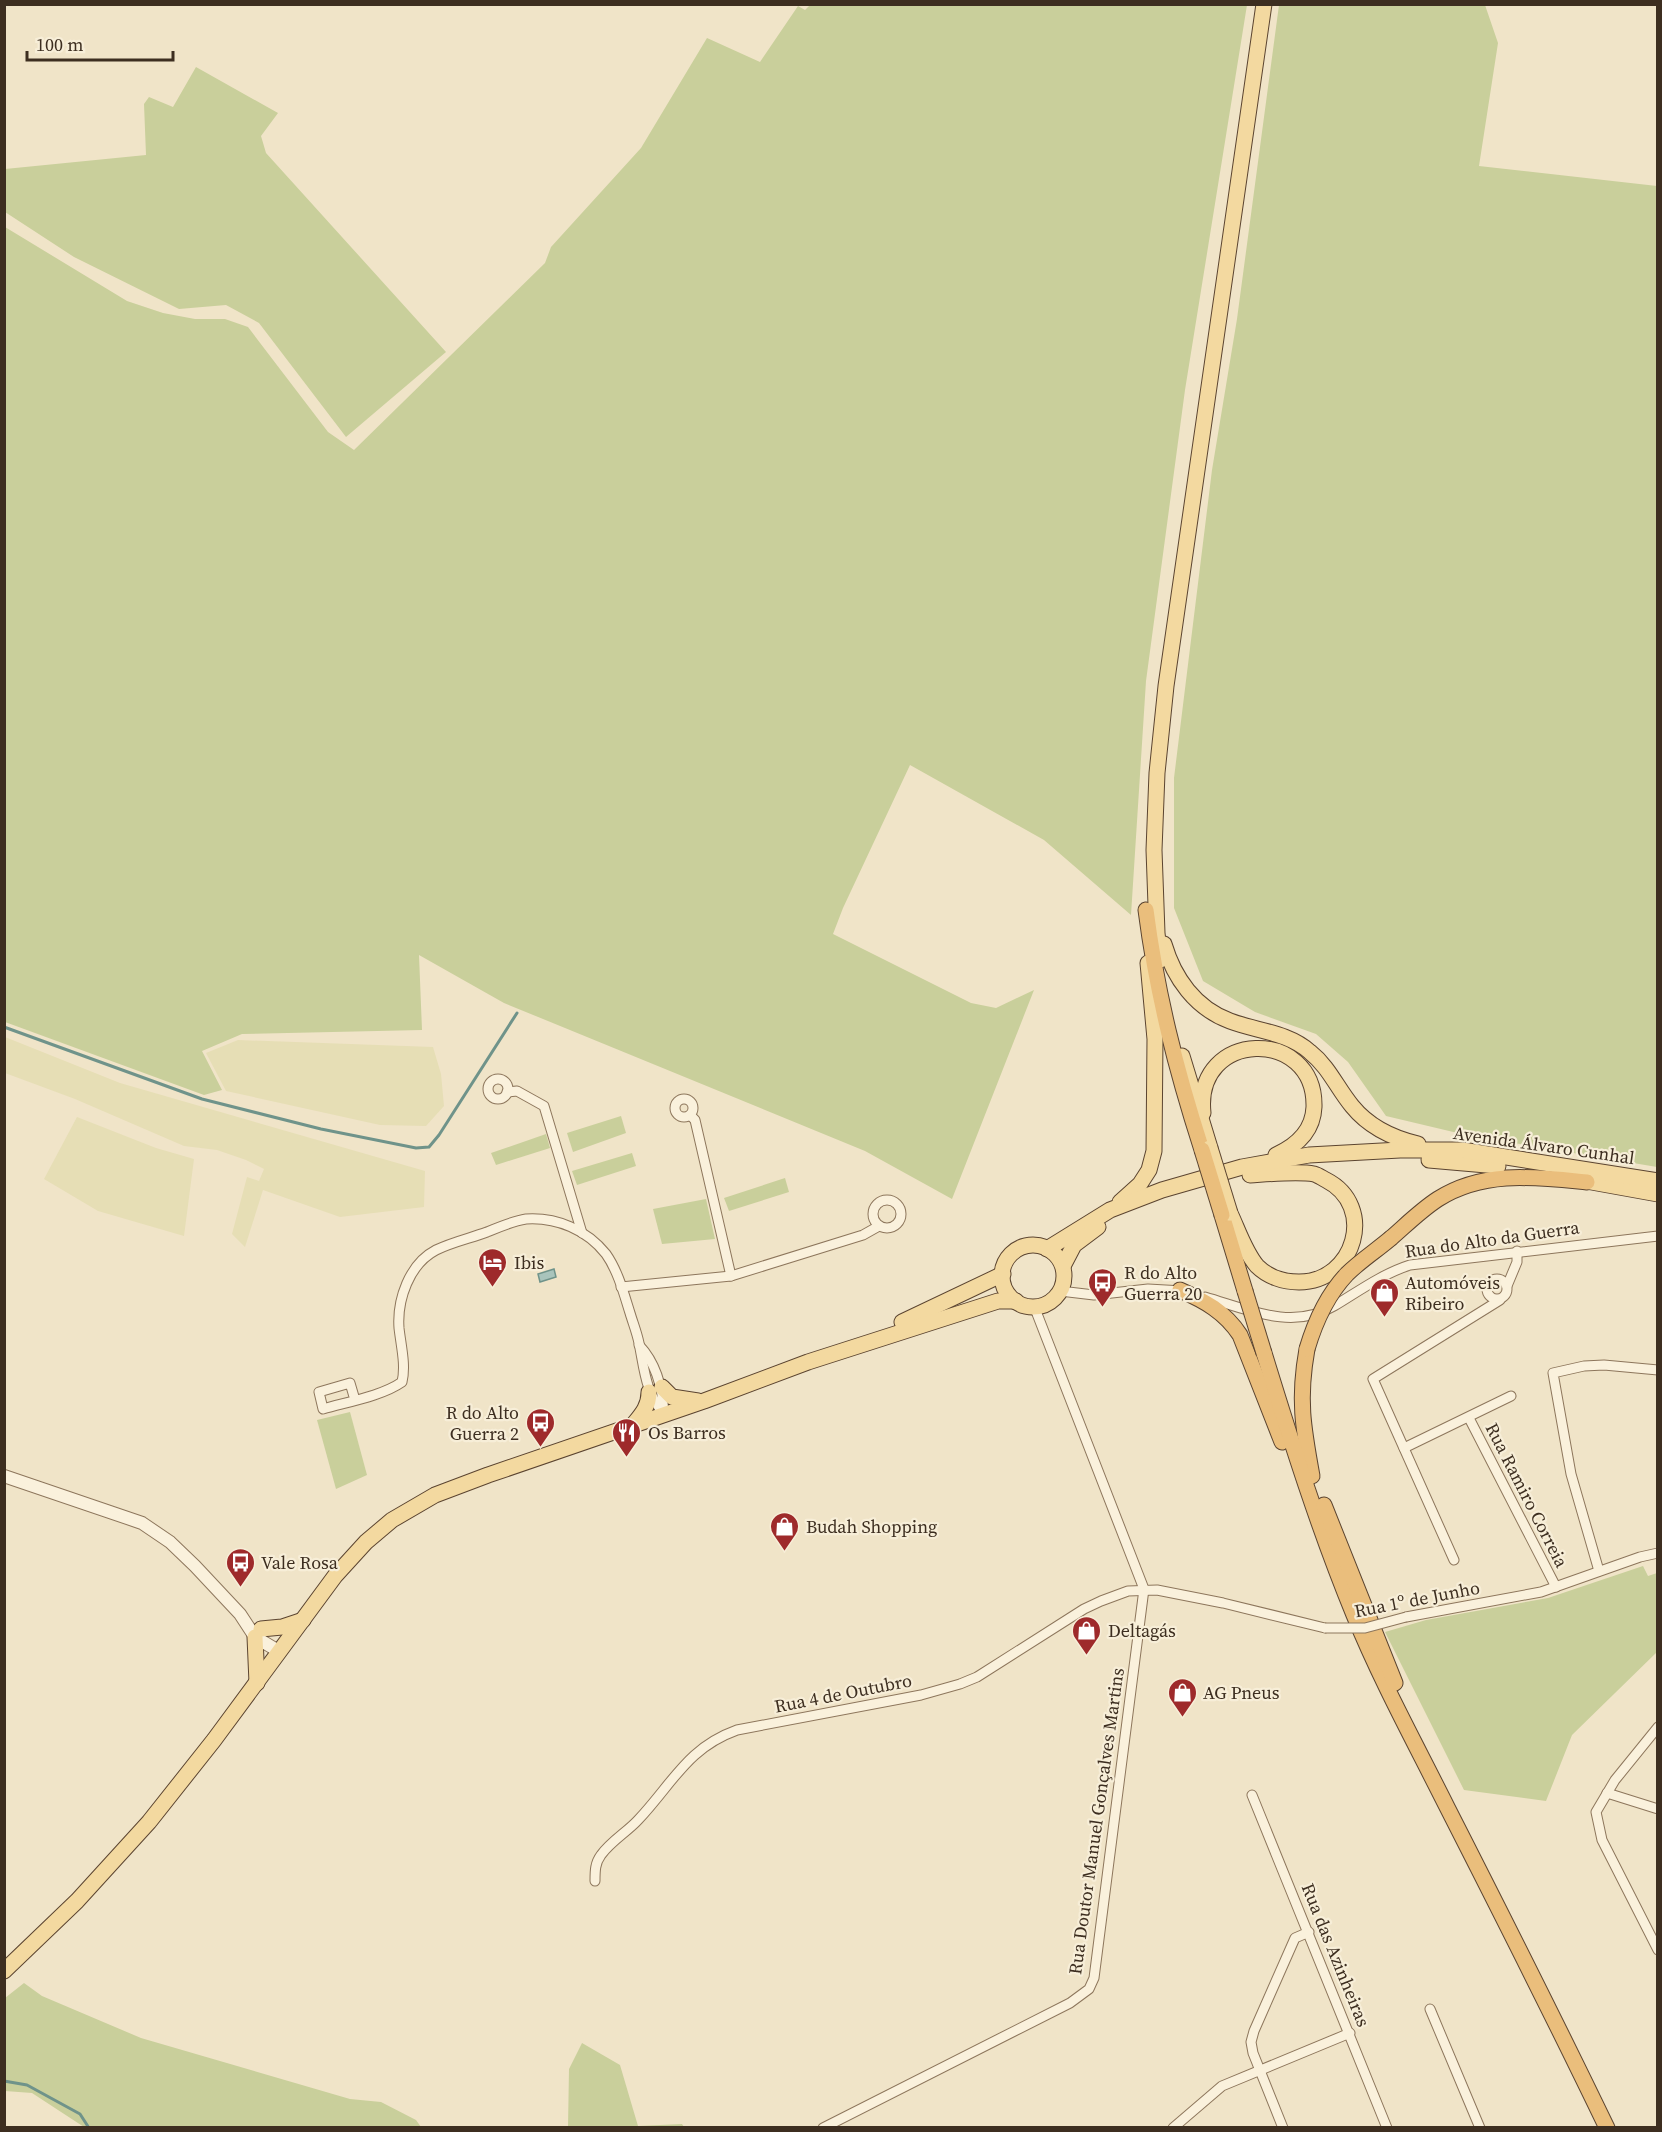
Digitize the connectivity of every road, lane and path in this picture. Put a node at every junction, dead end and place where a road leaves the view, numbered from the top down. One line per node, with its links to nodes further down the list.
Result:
1 (1264, 4): 2 (main road)
2 (1151, 910): 5 (highway); 6 (main road); 11 (main road)
3 (507, 1092): 14 (street)
4 (690, 1116): 20 (street)
5 (1206, 1149): 7 (main road); 12 (highway, bridge)
6 (1462, 1150): 7 (main road, Avenida Álvaro Cunhal); 8 (main road, Avenida Álvaro Cunhal)
7 (1246, 1171): 9 (main road, Avenida Álvaro Cunhal); 11 (main road, Avenida Álvaro Cunhal); 12 (main road); 18 (main road, Avenida Álvaro Cunhal)
8 (1658, 1181)
9 (1587, 1182): 10 (main road, Avenida Álvaro Cunhal); 40 (highway, bridge)
10 (1658, 1194)
11 (1110, 1210): 16 (main road, Avenida Álvaro Cunhal)
12 (1226, 1214): 28 (highway, bridge)
13 (879, 1226): 20 (street)
14 (582, 1233): 22 (street); 33 (street)
15 (1658, 1236): 17 (street, Rua do Alto da Guerra)
16 (1047, 1249): 18 (main road); 19 (main road)
17 (1517, 1251): 21 (street); 23 (street, Rua do Alto da Guerra)
18 (1063, 1266): 24 (main road)
19 (1003, 1274): 26 (main road); 29 (main road)
20 (731, 1276): 22 (street)
21 (1507, 1286): 25 (street); 25 (street)
22 (621, 1287): 31 (street)
23 (1180, 1290): 24 (street, Rua do Alto da Guerra); 41 (highway)
24 (1060, 1291): 27 (main road)
25 (1500, 1300): 38 (street)
26 (1016, 1301): 27 (main road); 29 (main road)
27 (1034, 1306): 46 (street, Rua Doutor Manuel Gonçalves Martins)
28 (1268, 1351): 40 (highway); 41 (highway)
29 (808, 1362): 34 (main road)
30 (1658, 1370): 44 (street)
31 (655, 1390): 34 (main road); 35 (street); 37 (main road)
32 (1510, 1396): 36 (street)
33 (355, 1400)
34 (704, 1401): 35 (main road)
35 (664, 1415): 37 (main road)
36 (1469, 1418): 38 (street); 45 (street, Rua Ramiro Correia)
37 (632, 1426): 47 (main road)
38 (1404, 1448): 43 (street)
39 (4, 1476): 48 (street)
40 (1312, 1476): 56 (highway)
41 (1321, 1527): 56 (highway)
42 (1658, 1553): 44 (street, Rua 1º de Junho)
43 (1454, 1560)
44 (1599, 1571): 45 (street, Rua 1º de Junho)
45 (1556, 1587): 46 (street, Rua 1º de Junho, bridge)
46 (1144, 1589): 55 (street, Rua 4 de Outubro); 63 (street, Rua Doutor Manuel Gonçalves Martins)
47 (303, 1620): 48 (main road); 49 (main road)
48 (258, 1633): 49 (street); 50 (main road)
49 (280, 1652): 50 (main road)
50 (257, 1683): 59 (main road)
51 (1658, 1727): 52 (street)
52 (1607, 1793): 54 (street); 58 (street)
53 (1252, 1795): 57 (street, Rua das Azinheiras)
54 (1658, 1809)
55 (594, 1881)
56 (1509, 1927): 68 (highway)
57 (1309, 1932): 61 (street, Rua das Azinheiras); 62 (street)
58 (1658, 1950)
59 (4, 1971)
60 (1430, 2009): 67 (street)
61 (1350, 2033): 62 (street); 66 (street, Rua das Azinheiras)
62 (1259, 2070): 64 (street); 65 (street)
63 (824, 2127)
64 (1173, 2127)
65 (1283, 2127)
66 (1387, 2127)
67 (1480, 2127)
68 (1607, 2127)

